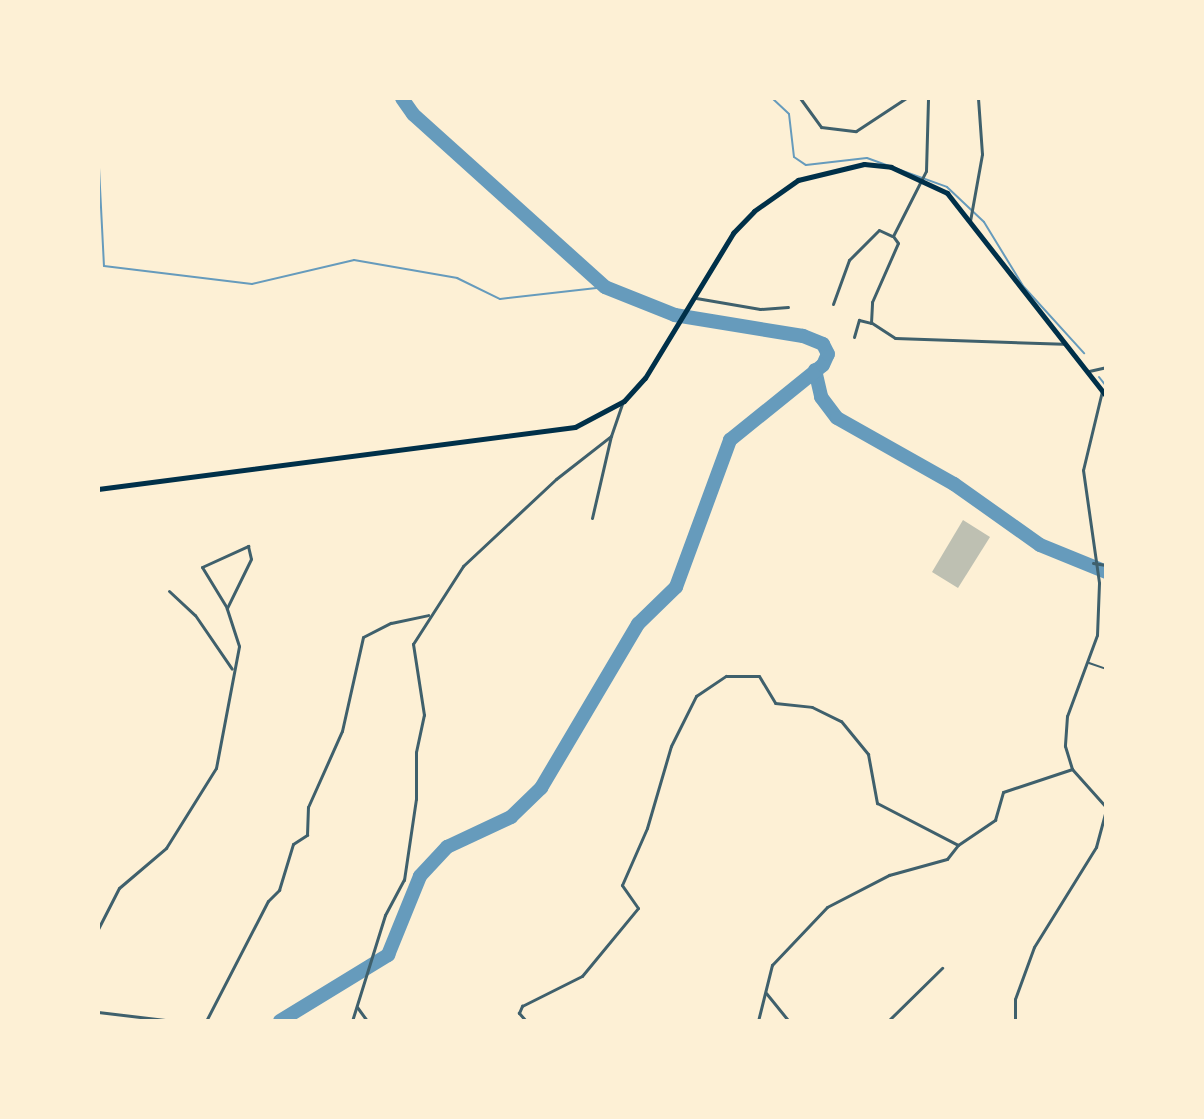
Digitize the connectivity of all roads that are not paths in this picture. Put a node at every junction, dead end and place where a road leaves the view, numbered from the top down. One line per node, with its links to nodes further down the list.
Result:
1 (800, 98): 2 (street)
2 (906, 98)
3 (928, 98): 5 (street)
4 (978, 98): 6 (street)
5 (922, 179): 6 (main road); 7 (street); 8 (main road)
6 (969, 223): 13 (main road)
7 (893, 236): 9 (street); 11 (street)
8 (691, 298): 10 (street); 17 (main road)
9 (833, 304)
10 (788, 307)
11 (871, 323): 12 (street); 13 (street)
12 (854, 337)
13 (1067, 342): 15 (main road)
14 (1106, 367): 15 (street)
15 (1089, 371): 16 (main road)
16 (1104, 393): 21 (street)
17 (624, 401): 18 (street); 19 (main road)
18 (611, 436): 20 (street); 25 (street)
19 (98, 489)
20 (592, 518)
21 (1093, 563): 22 (street); 26 (street)
22 (1106, 565)
23 (169, 591): 27 (street)
24 (227, 608): 24 (street); 27 (street)
25 (428, 615): 35 (street); 38 (street)
26 (1088, 662): 28 (lane); 29 (street)
27 (232, 669): 32 (street)
28 (1106, 669)
29 (1072, 769): 30 (street); 31 (street)
30 (1106, 808): 45 (street)
31 (958, 845): 34 (street); 41 (street)
32 (98, 929)
33 (942, 968): 44 (street)
34 (765, 991): 42 (street); 43 (street)
35 (357, 1007): 39 (street); 40 (street)
36 (98, 1012): 37 (street)
37 (173, 1021)
38 (206, 1021)
39 (352, 1021)
40 (367, 1021)
41 (526, 1021)
42 (758, 1021)
43 (789, 1021)
44 (888, 1021)
45 (1015, 1021)

